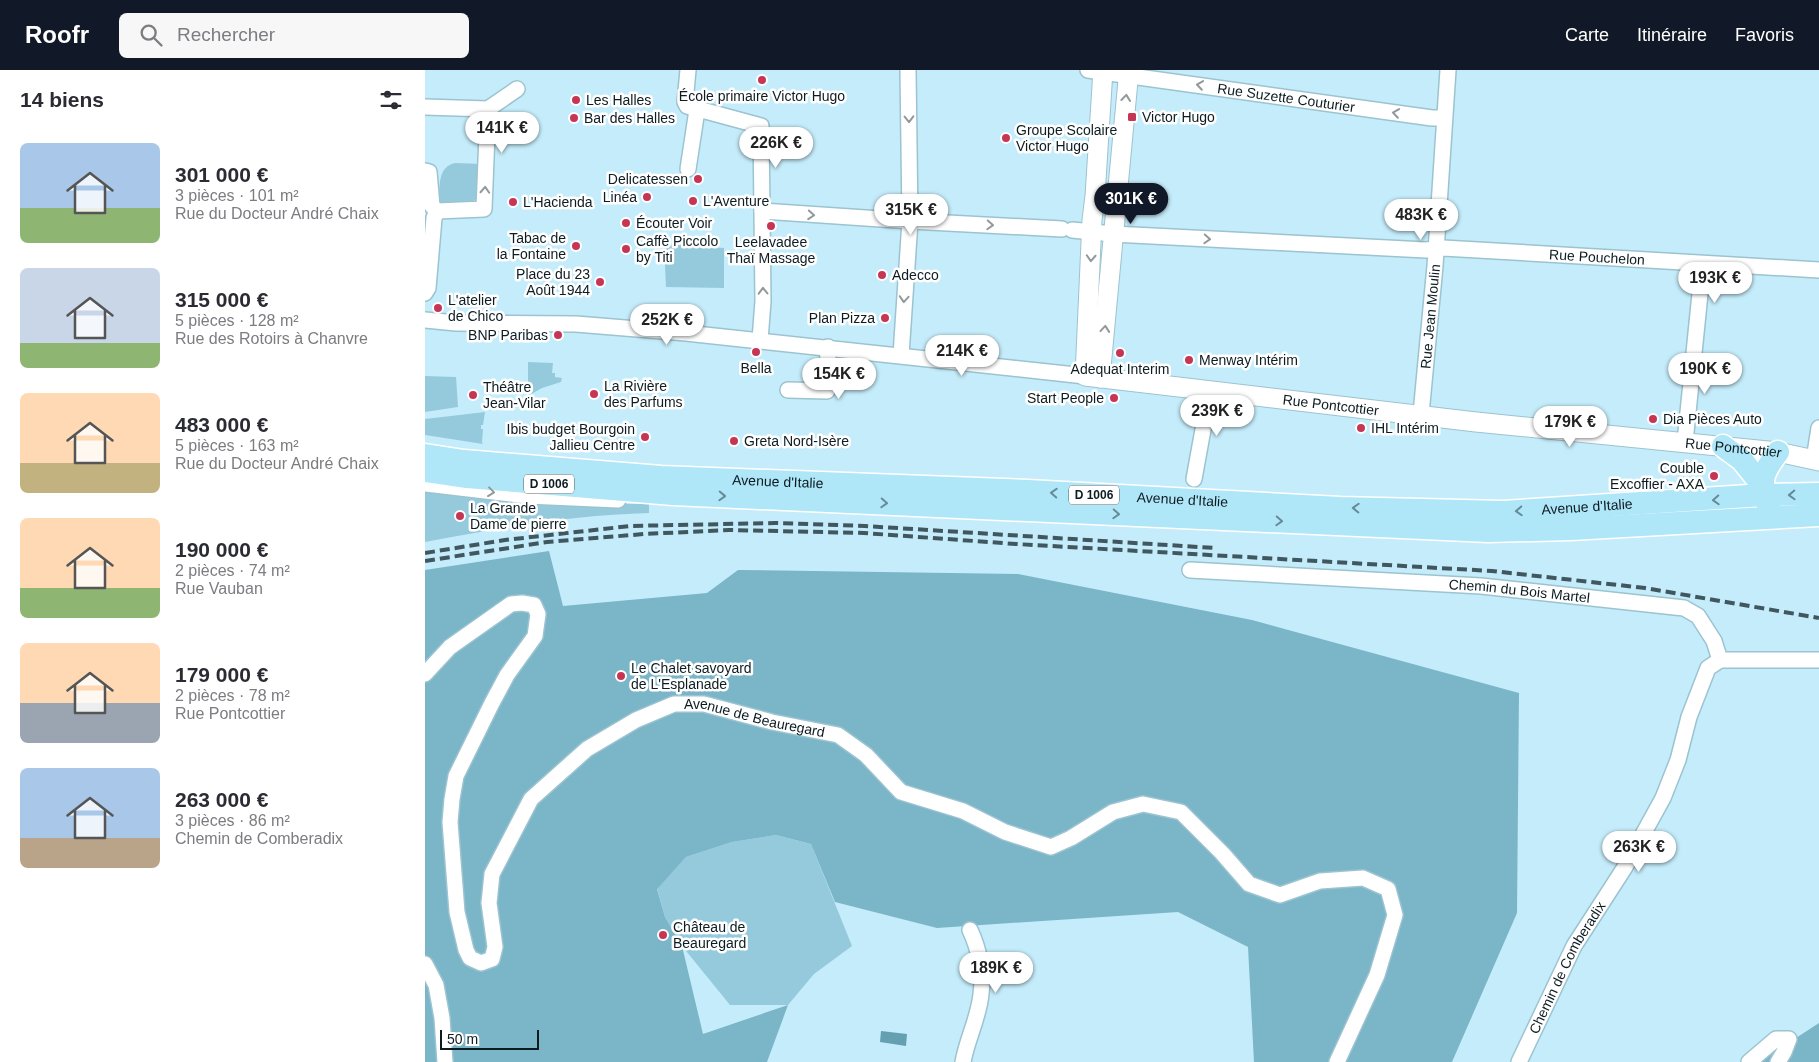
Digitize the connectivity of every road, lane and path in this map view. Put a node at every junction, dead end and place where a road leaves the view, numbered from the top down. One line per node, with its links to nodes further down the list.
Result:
1 (688, 70): 8 (street)
2 (908, 70): 15 (street, one-way to 15)
3 (1098, 70): 5 (street, Rue Suzette Couturier); 16 (street)
4 (1448, 70): 10 (street, Rue Jean Moulin)
5 (1128, 72): 10 (street, Rue Suzette Couturier, one-way to 5); 17 (street, one-way to 5)
6 (517, 89): 9 (street)
7 (425, 107): 9 (street)
8 (692, 108): 11 (street); 14 (street)
9 (488, 109): 13 (street, one-way to 9)
10 (1444, 118): 18 (street, Rue Jean Moulin)
11 (688, 169)
12 (425, 171): 13 (street)
13 (437, 212): 21 (street)
14 (762, 212): 15 (street, Rue Pouchelon, one-way to 15); 23 (street, one-way to 14)
15 (910, 221): 16 (street, Rue Pouchelon, one-way to 16); 25 (street, one-way to 25)
16 (1092, 231): 17 (street, Rue Pouchelon); 26 (street, one-way to 26)
17 (1113, 234): 18 (street, Rue Pouchelon, one-way to 18); 26 (street, one-way to 17)
18 (1436, 249): 19 (street, Rue Pouchelon); 29 (street, Rue Jean Moulin)
19 (1703, 264): 20 (street, Rue Pouchelon); 31 (street)
20 (1819, 270)
21 (427, 291)
22 (425, 320): 23 (street, Rue Pontcottier)
23 (761, 340): 24 (street, Rue Pontcottier)
24 (835, 348): 25 (street, Rue Pontcottier); 27 (street)
25 (901, 355): 26 (street, Rue Pontcottier)
26 (1093, 377): 28 (street, Rue Pontcottier)
27 (789, 390)
28 (1210, 391): 29 (street, Rue Pontcottier); 37 (street)
29 (1421, 414): 31 (street, Rue Pontcottier)
30 (1819, 428): 35 (street)
31 (1685, 442): 32 (street, Rue Pontcottier)
32 (1723, 446): 33 (street, Rue Pontcottier); 39 (main road)
33 (1778, 452): 35 (street, Rue Pontcottier); 39 (main road)
34 (425, 455): 39 (main road, Avenue d'Italie / D 1006, one-way to 34)
35 (1817, 461)
36 (425, 471): 40 (main road, Avenue d'Italie / D 1006)
37 (1194, 479)
38 (425, 484): 40 (street, one-way to 40)
39 (1763, 490): 41 (main road, Avenue d'Italie / D 1006, one-way to 39); 43 (main road)
40 (673, 494): 43 (main road, Avenue d'Italie / D 1006, one-way to 43)
41 (1819, 494)
42 (1819, 515): 43 (main road, Avenue d'Italie / D 1006)
43 (1772, 517)
44 (1190, 570): 45 (street, Chemin du Bois Martel)
45 (1720, 660): 46 (street); 53 (street, Chemin de Comberadix)
46 (1819, 660)
47 (425, 674): 52 (street, Avenue de Beauregard)
48 (970, 930): 51 (street)
49 (425, 964): 50 (street)
50 (445, 1062)
51 (963, 1062)
52 (1337, 1062)
53 (1519, 1062)
54 (1749, 1062): 55 (street)
55 (1778, 1062)

